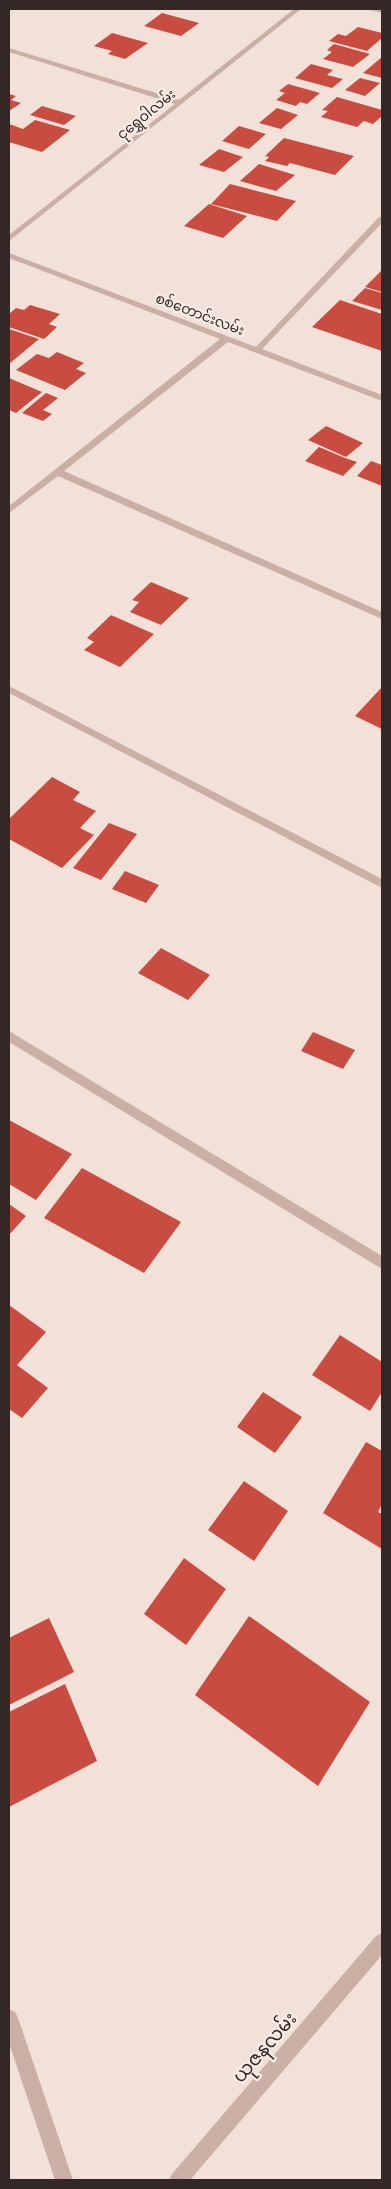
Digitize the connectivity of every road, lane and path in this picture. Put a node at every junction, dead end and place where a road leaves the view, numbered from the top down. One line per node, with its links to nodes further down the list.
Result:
1 (298, 9): 5 (street, ငုရွှေဝါလမ်း)
2 (372, 9): 3 (street)
3 (382, 11)
4 (9, 50): 5 (street)
5 (180, 102): 7 (street, ငုရွှေဝါလမ်း)
6 (382, 218): 10 (street)
7 (9, 239)
8 (9, 255): 9 (street, စစ်တောင်းလမ်း)
9 (226, 338): 10 (street, စစ်တောင်းလမ်း); 12 (street)
10 (257, 350): 11 (street, စစ်တောင်းလမ်း)
11 (382, 398)
12 (57, 472): 13 (street); 14 (street)
13 (9, 510)
14 (382, 616)
15 (9, 689): 16 (street)
16 (382, 884)
17 (9, 1036): 18 (street)
18 (382, 1263)
19 (382, 1942): 22 (street, ယုဇနလမ်း)
20 (9, 2018): 21 (street)
21 (64, 2180)
22 (178, 2180)

